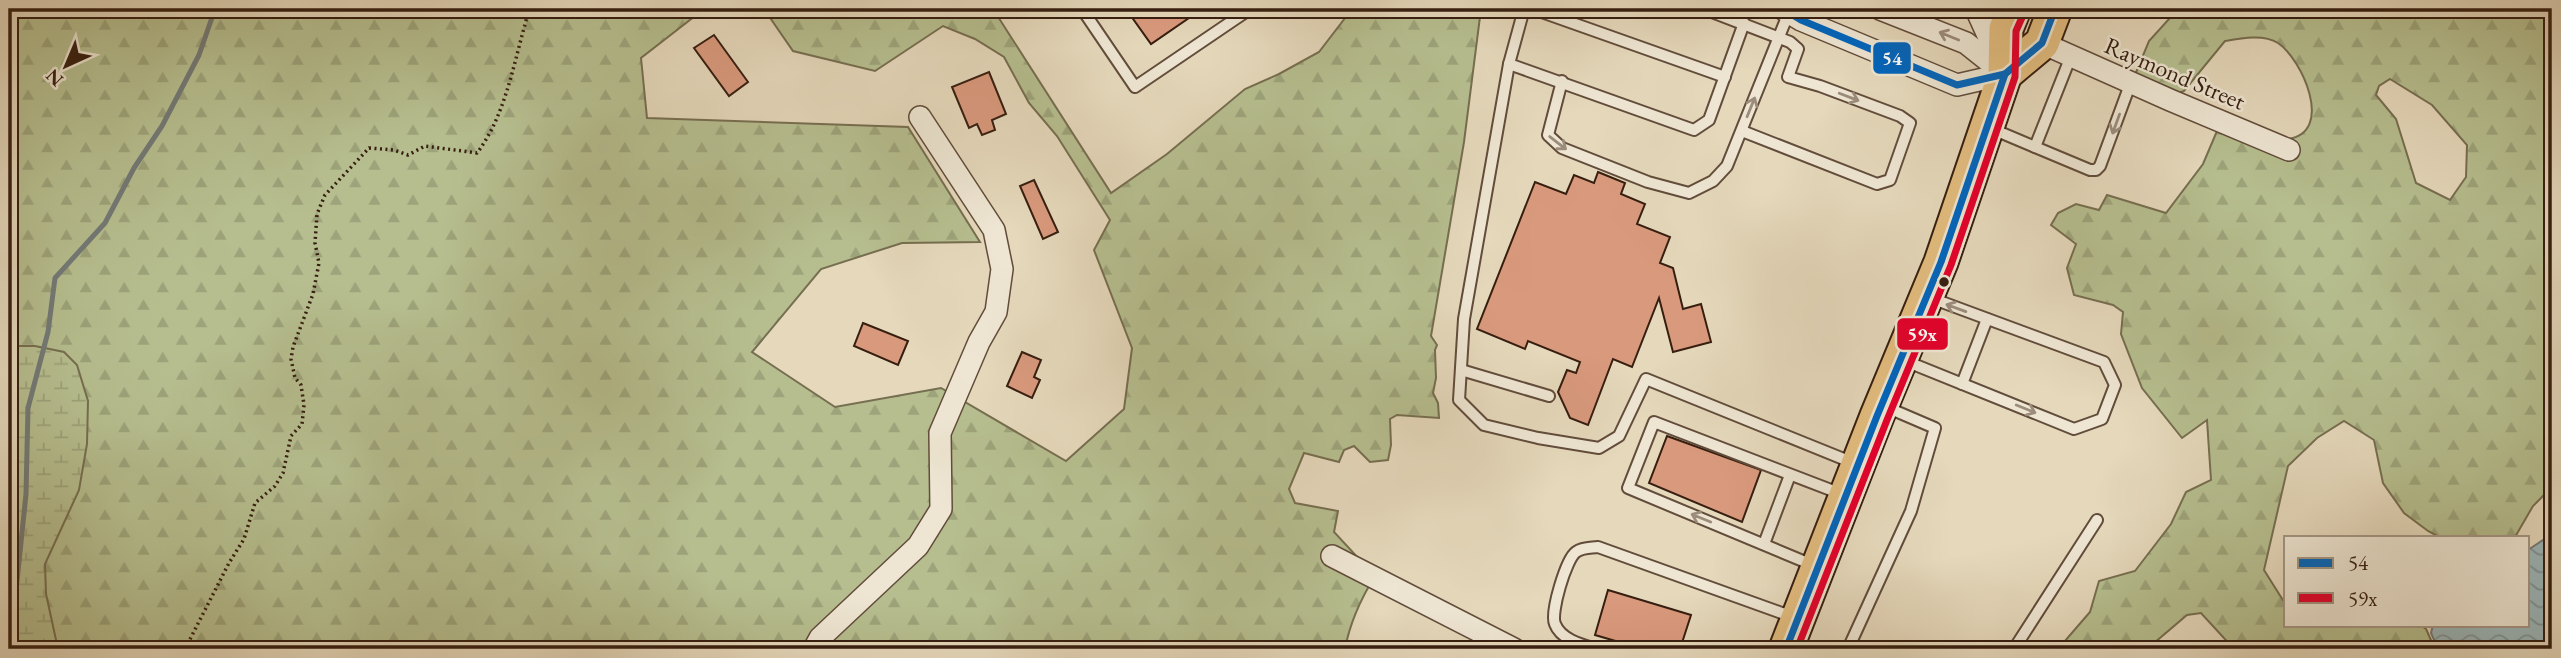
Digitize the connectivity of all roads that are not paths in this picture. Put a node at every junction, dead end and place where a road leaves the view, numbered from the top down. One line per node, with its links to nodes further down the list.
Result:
1 (1082, 9): 2 (lane)
2 (1251, 9)
3 (1524, 9): 14 (lane)
4 (1533, 9): 16 (lane)
5 (1704, 9): 11 (lane)
6 (1880, 9): 15 (street, one-way to 6)
7 (1976, 9): 15 (street)
8 (2014, 9): 15 (main road)
9 (2054, 9): 13 (main road)
10 (1786, 10): 12 (lane); 15 (street)
11 (1744, 23): 12 (lane); 16 (lane)
12 (1779, 37): 21 (lane, one-way to 12); 21 (lane, one-way to 21)
13 (2057, 49): 15 (main road); 18 (street, Raymond Street); 22 (lane)
14 (1509, 64): 17 (lane); 27 (lane)
15 (2005, 74): 20 (main road)
16 (1725, 77): 17 (lane)
17 (1562, 81): 21 (lane, one-way to 21)
18 (2131, 82): 22 (lane, one-way to 22); 23 (street, Raymond Street)
19 (920, 117): 39 (street)
20 (1987, 127): 22 (lane); 24 (main road)
21 (1742, 131)
22 (2035, 147)
23 (2289, 149)
24 (1927, 297): 25 (lane, one-way to 24); 26 (main road)
25 (1987, 319): 28 (lane); 28 (lane, one-way to 25)
26 (1901, 359): 28 (lane); 30 (main road)
27 (1461, 370): 29 (lane); 31 (lane)
28 (1962, 384)
29 (1549, 396)
30 (1882, 405): 31 (main road); 43 (lane)
31 (1858, 465): 33 (main road)
32 (1790, 475): 33 (lane); 35 (lane); 35 (lane, one-way to 32)
33 (1846, 496): 37 (main road)
34 (2097, 520): 44 (lane)
35 (1764, 544): 37 (lane)
36 (1332, 556): 40 (street)
37 (1818, 567): 38 (main road)
38 (1798, 618): 41 (lane); 42 (main road)
39 (814, 649)
40 (1514, 649)
41 (1597, 649)
42 (1786, 649)
43 (1848, 649)
44 (2014, 649)

